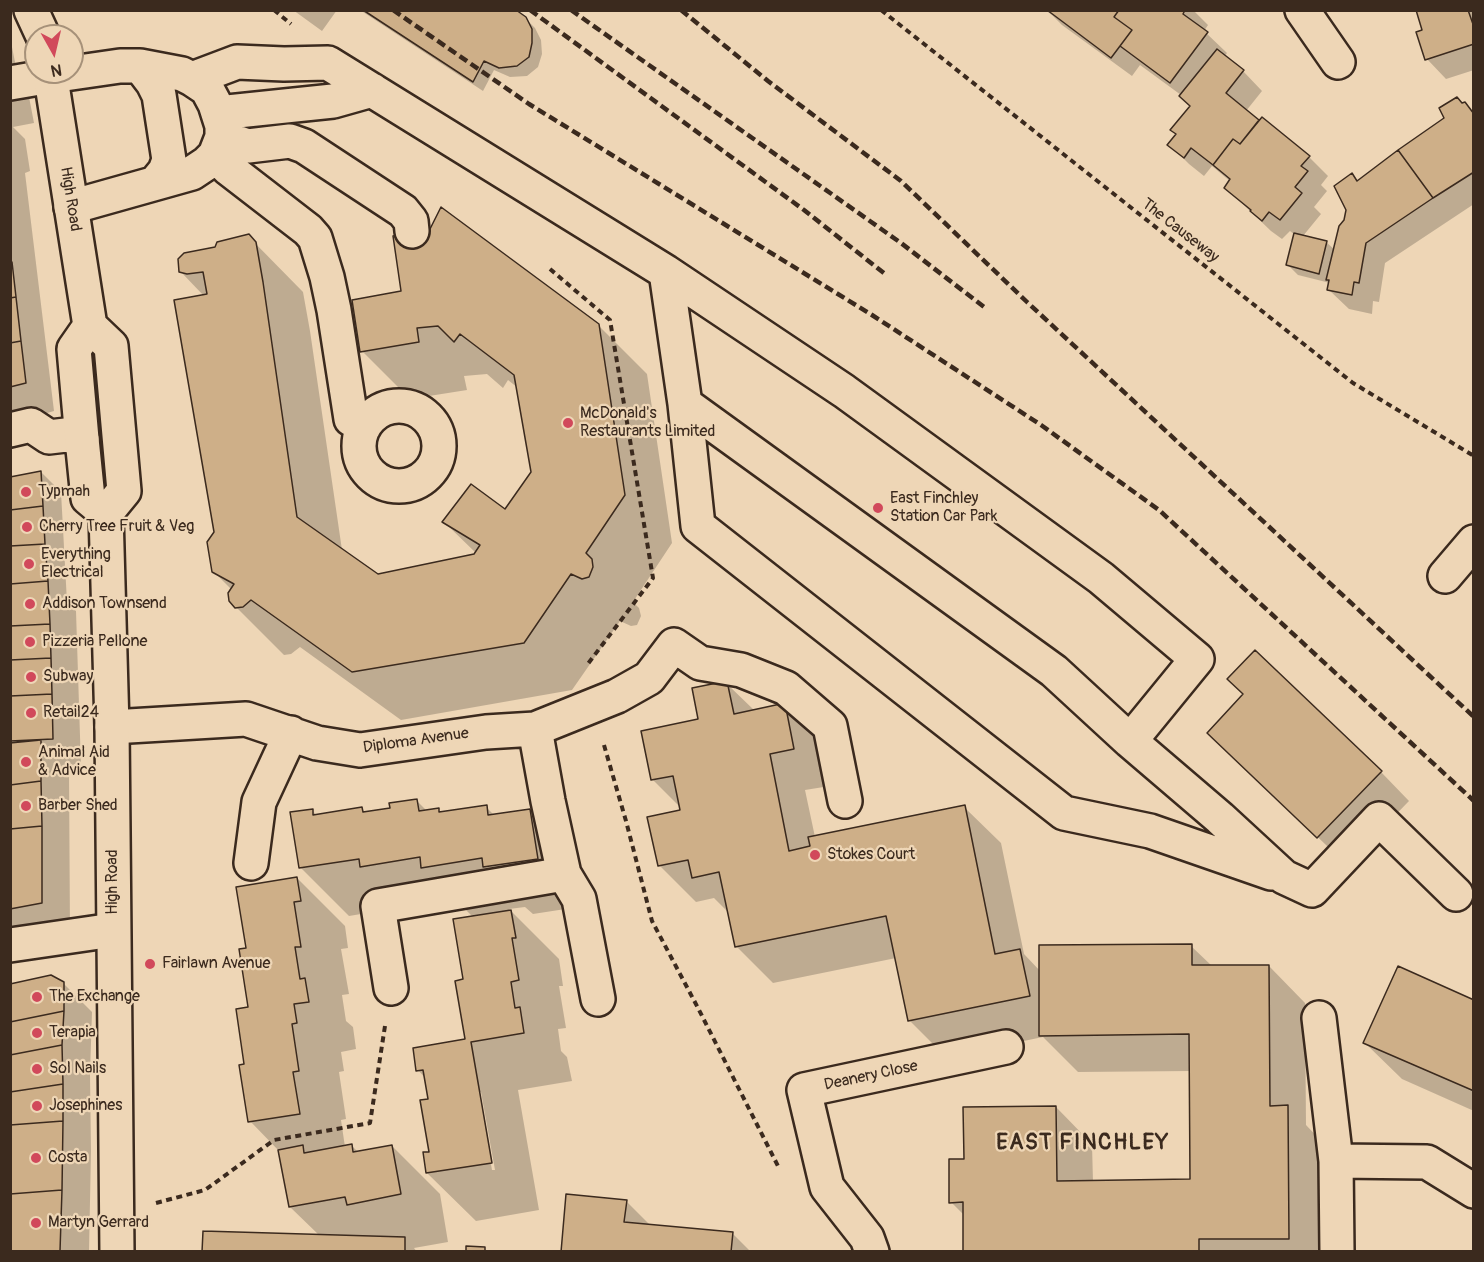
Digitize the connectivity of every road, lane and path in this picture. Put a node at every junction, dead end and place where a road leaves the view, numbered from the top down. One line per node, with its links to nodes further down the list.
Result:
1 (31, 10): 4 (main road)
2 (881, 10): 22 (path, The Causeway)
3 (1302, 10): 5 (main road)
4 (38, 24)
5 (1338, 62)
6 (130, 66): 7 (main road); 8 (main road); 12 (main road)
7 (84, 71)
8 (192, 79): 10 (main road); 11 (main road)
9 (53, 84): 13 (main road, High Road)
10 (372, 90): 11 (main road); 16 (main road)
11 (217, 127): 12 (main road); 14 (main road); 19 (main road)
12 (156, 182): 13 (main road)
13 (71, 207): 17 (main road, High Road)
14 (412, 231)
15 (550, 269): 26 (path)
16 (666, 272): 18 (main road); 31 (main road)
17 (90, 326): 21 (main road); 23 (main road)
18 (686, 404): 31 (main road); 35 (main road)
19 (364, 427)
20 (21, 428): 21 (main road)
21 (82, 439): 23 (main road)
22 (1473, 456)
23 (106, 513): 27 (main road, High Road)
24 (1473, 542): 25 (main road)
25 (1445, 576)
26 (581, 672)
27 (112, 728): 29 (main road, Diploma Avenue); 37 (main road, High Road)
28 (535, 729): 29 (main road, Diploma Avenue); 32 (main road, Diploma Avenue); 34 (main road)
29 (291, 733): 33 (main road)
30 (602, 738): 44 (path)
31 (1130, 741): 35 (main road)
32 (845, 801)
33 (250, 863)
34 (564, 874): 39 (main road); 40 (main road)
35 (1284, 877): 36 (main road)
36 (1456, 894)
37 (113, 930): 38 (main road); 46 (main road, High Road)
38 (10, 945)
39 (391, 988): 46 (path)
40 (598, 999)
41 (1319, 1018): 43 (main road)
42 (1006, 1047): 48 (main road, Deanery Close)
43 (1336, 1161): 45 (main road); 49 (main road)
44 (784, 1178)
45 (1473, 1191)
46 (117, 1213): 47 (main road, High Road)
47 (117, 1251)
48 (872, 1251)
49 (1337, 1251)

